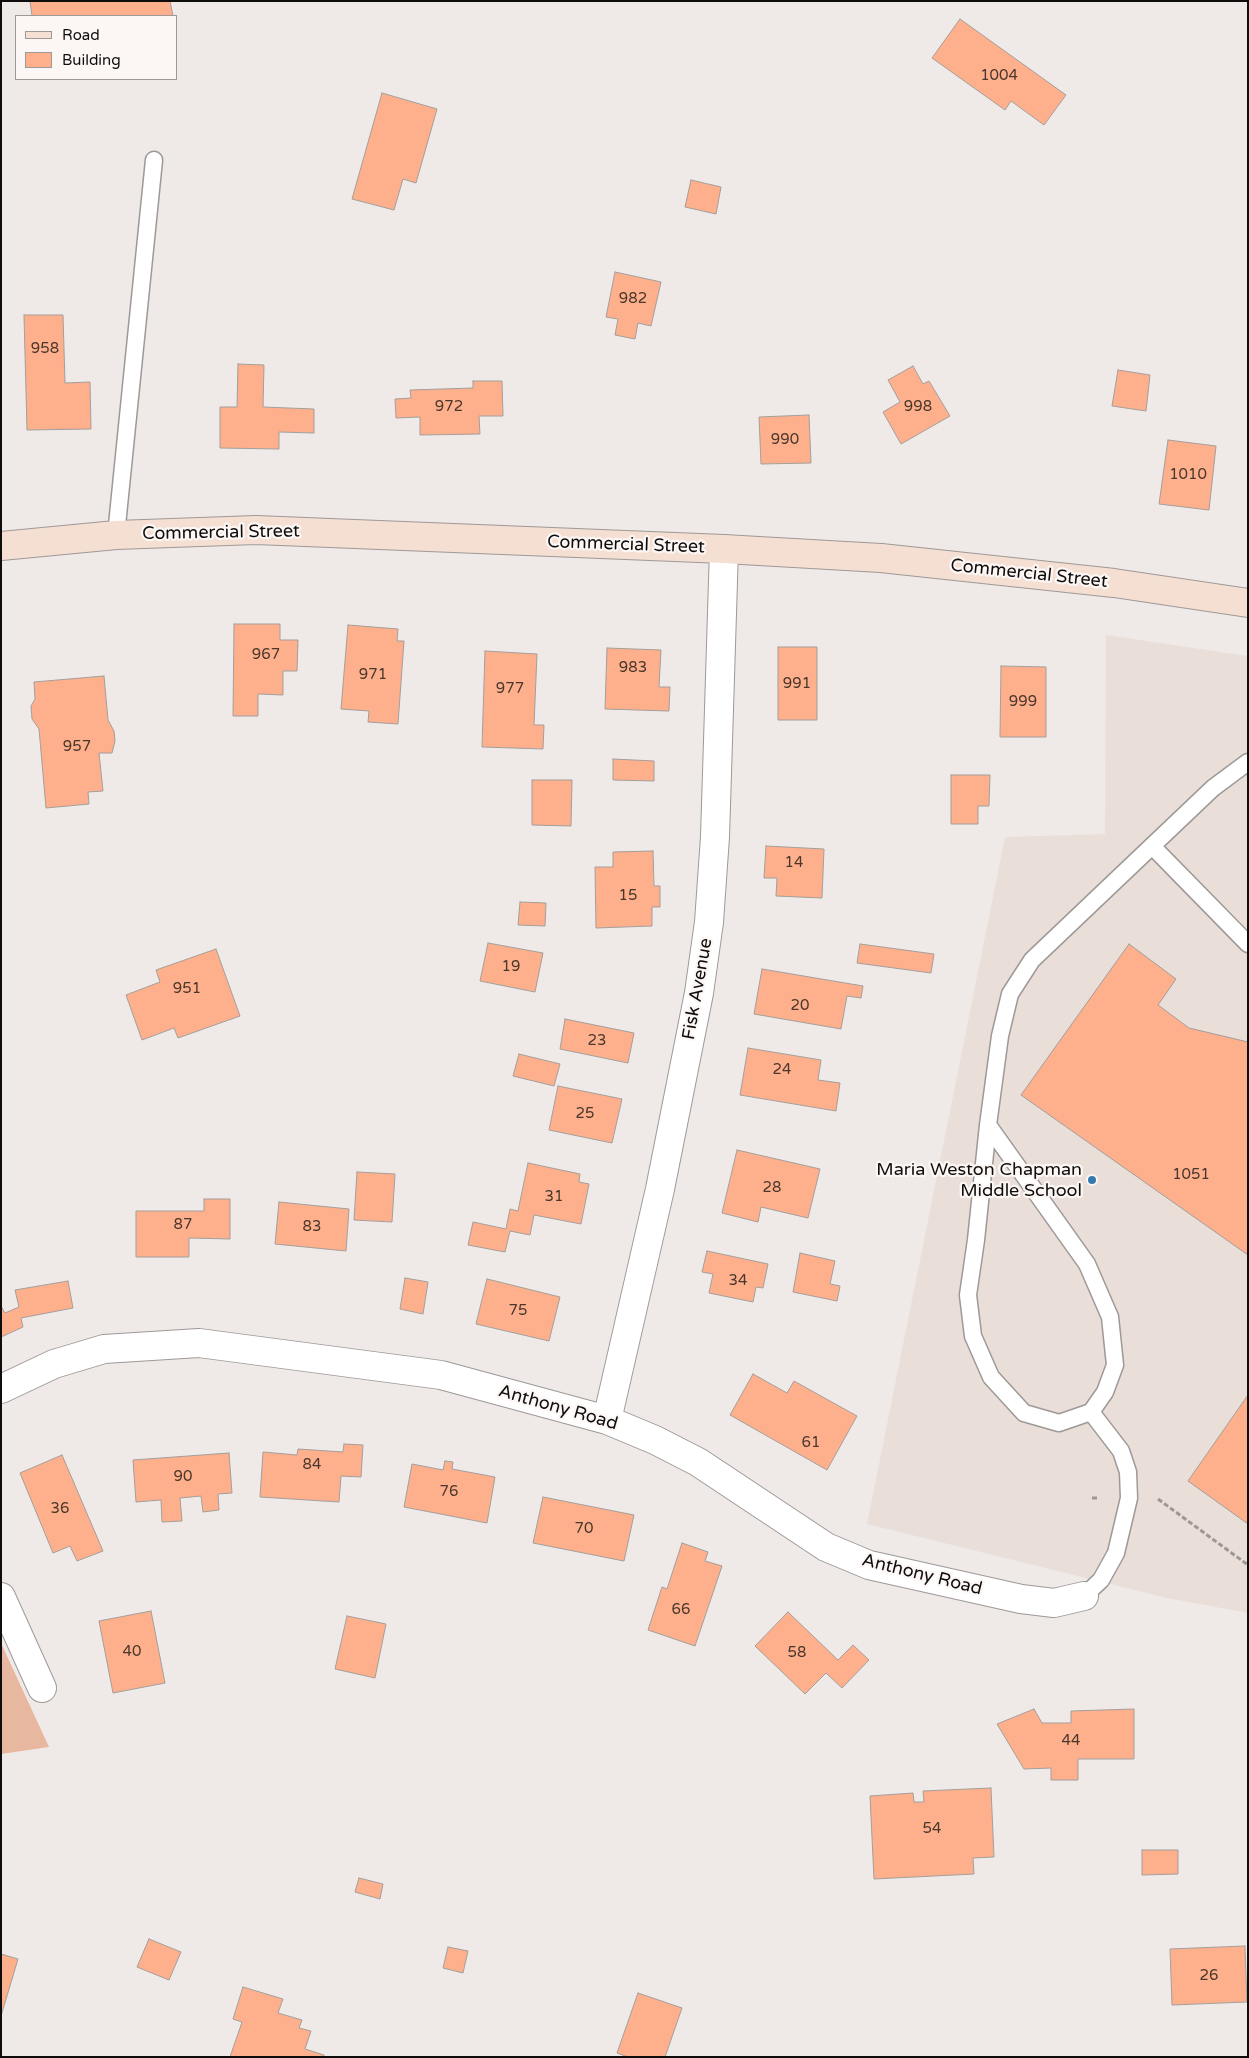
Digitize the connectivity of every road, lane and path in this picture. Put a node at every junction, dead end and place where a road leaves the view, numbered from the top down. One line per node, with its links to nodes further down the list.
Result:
1 (154, 160): 2 (lane)
2 (116, 535): 3 (main road, Commercial Street); 4 (main road, Commercial Street)
3 (1, 546)
4 (724, 549): 5 (main road, Commercial Street); 12 (street, Fisk Avenue)
5 (1248, 603)
6 (1248, 762): 7 (lane)
7 (1152, 846): 8 (lane); 9 (lane)
8 (1248, 944)
9 (988, 1125): 11 (lane); 11 (lane)
10 (1, 1389): 12 (street, Anthony Road)
11 (1091, 1412): 14 (lane)
12 (607, 1420): 17 (street, Anthony Road)
13 (1092, 1498): 14 (path)
14 (1129, 1498): 15 (path); 17 (lane)
15 (1248, 1565)
16 (1, 1596): 18 (street)
17 (1084, 1596)
18 (42, 1688)

